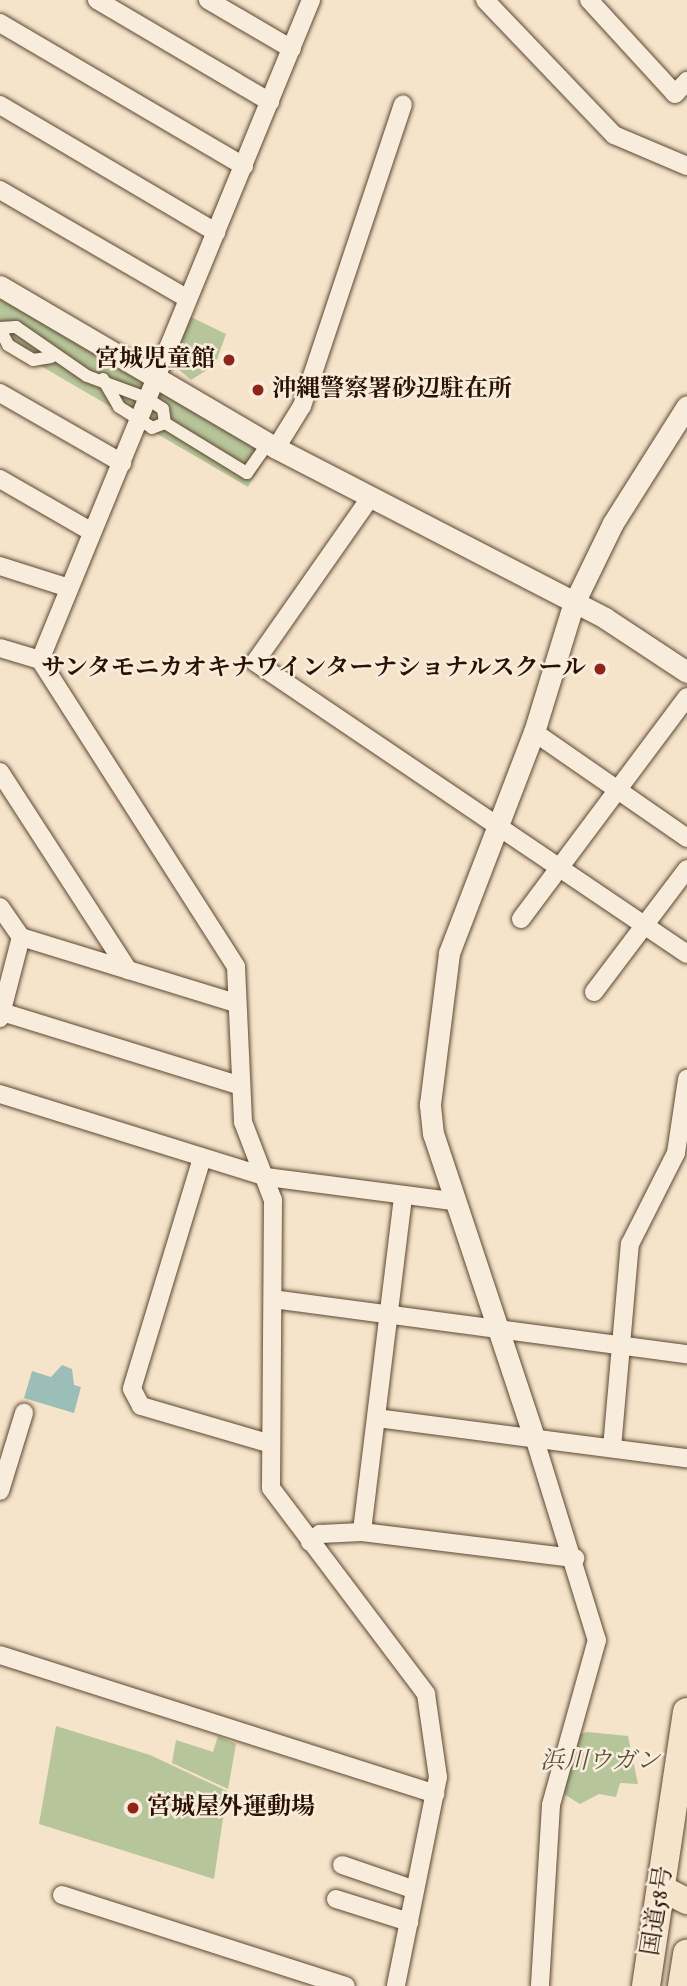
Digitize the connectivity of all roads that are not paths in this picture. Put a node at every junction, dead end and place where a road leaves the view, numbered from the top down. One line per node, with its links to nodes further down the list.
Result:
1 (97, 0): 10 (street)
2 (208, 0): 6 (street)
3 (311, 0): 8 (street)
4 (485, 0): 14 (street)
5 (601, 4): 9 (street)
6 (232, 6): 8 (street)
7 (0, 23): 13 (street)
8 (292, 49): 10 (street)
9 (687, 81)
10 (270, 102): 13 (street)
11 (403, 104): 28 (street)
12 (0, 105): 16 (street)
13 (244, 166): 16 (street)
14 (687, 166)
15 (0, 190): 18 (street)
16 (216, 232): 18 (street)
17 (0, 286): 21 (street)
18 (188, 299): 21 (street)
19 (0, 329): 20 (street); 20 (street)
20 (51, 357): 22 (street)
21 (155, 377): 24 (street); 28 (street)
22 (103, 379): 24 (street); 26 (street)
23 (0, 393): 29 (street)
24 (146, 398): 26 (street); 27 (street)
25 (687, 407): 35 (street)
26 (139, 418): 27 (street); 29 (street)
27 (165, 423): 28 (street)
28 (272, 445): 31 (street)
29 (122, 463): 32 (street)
30 (0, 479): 32 (street)
31 (370, 498): 35 (street); 43 (street)
32 (92, 532): 34 (street)
33 (0, 566): 34 (street)
34 (69, 588): 37 (street)
35 (573, 605): 38 (street); 40 (street)
36 (1, 651): 37 (street)
37 (40, 660): 54 (street)
38 (687, 672)
39 (687, 697): 42 (street)
40 (534, 732): 42 (street); 43 (street)
41 (0, 772): 52 (street)
42 (615, 789): 44 (street); 45 (street)
43 (500, 825): 45 (street); 62 (street)
44 (687, 838)
45 (560, 864): 48 (street); 49 (street)
46 (687, 869): 49 (street)
47 (0, 907): 50 (street)
48 (521, 919)
49 (647, 924): 51 (street); 53 (street)
50 (21, 937): 52 (street); 55 (street)
51 (687, 954)
52 (128, 970): 54 (street)
53 (594, 992)
54 (235, 1003): 57 (street)
55 (1, 1015): 57 (street)
56 (687, 1080): 66 (street)
57 (241, 1086): 60 (street)
58 (0, 1094): 59 (street)
59 (202, 1158): 60 (street); 71 (street)
60 (267, 1177): 61 (street); 63 (street)
61 (403, 1196): 62 (street); 64 (street)
62 (453, 1201): 65 (street)
63 (272, 1299): 64 (street); 71 (street)
64 (389, 1316): 65 (street); 69 (street)
65 (498, 1332): 66 (street); 70 (street)
66 (621, 1345): 67 (street); 72 (street)
67 (687, 1354)
68 (24, 1413): 74 (street)
69 (377, 1418): 70 (street); 75 (street)
70 (534, 1437): 72 (street); 77 (street)
71 (271, 1444): 76 (street)
72 (612, 1448): 73 (street)
73 (687, 1458)
74 (0, 1492)
75 (362, 1532): 76 (street); 77 (street)
76 (310, 1542): 80 (street)
77 (575, 1558): 90 (street)
78 (0, 1655): 80 (street)
79 (687, 1712): 83 (highway, 国道58号)
80 (435, 1794): 82 (street)
81 (342, 1865): 82 (street)
82 (415, 1890): 86 (street)
83 (679, 1891): 91 (highway, 国道58号)
84 (62, 1895): 88 (street)
85 (336, 1899): 86 (street)
86 (409, 1922): 89 (street)
87 (687, 1953): 92 (highway, 国道58号)
88 (346, 1986)
89 (396, 1986)
90 (540, 1986)
91 (646, 1986)
92 (682, 1986)

